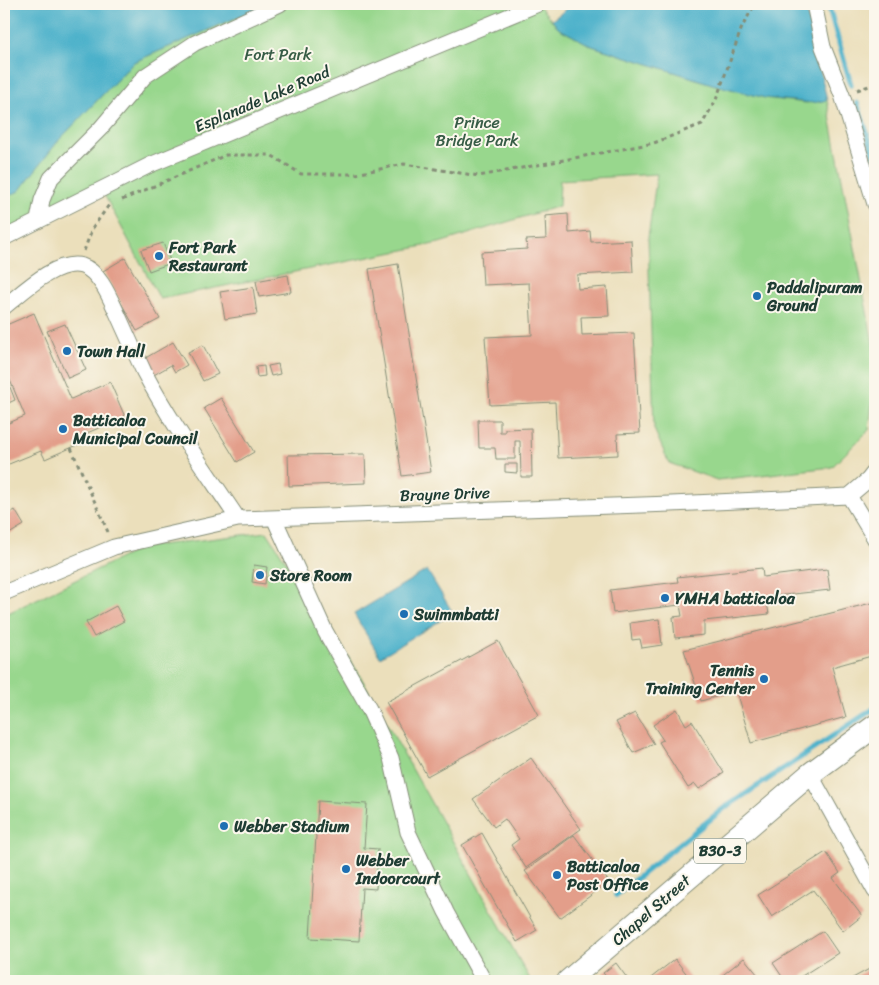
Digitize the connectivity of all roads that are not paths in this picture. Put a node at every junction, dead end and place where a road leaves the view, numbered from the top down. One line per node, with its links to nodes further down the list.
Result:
1 (280, 4): 5 (street)
2 (538, 4): 5 (street, Esplanade Lake Road)
3 (814, 4): 4 (street)
4 (875, 204)
5 (38, 220): 6 (street, Esplanade Lake Road)
6 (4, 238)
7 (4, 307): 11 (street)
8 (875, 471): 9 (street)
9 (849, 496): 10 (street, Brayne Drive); 12 (street)
10 (274, 518): 11 (street, Brayne Drive); 17 (street)
11 (238, 519): 13 (street, Brayne Drive)
12 (875, 539)
13 (4, 592)
14 (875, 726): 15 (main road, Chapel Street / B30-3)
15 (810, 774): 16 (street); 18 (main road, Chapel Street / B30-3)
16 (875, 891)
17 (484, 981)
18 (568, 981)

